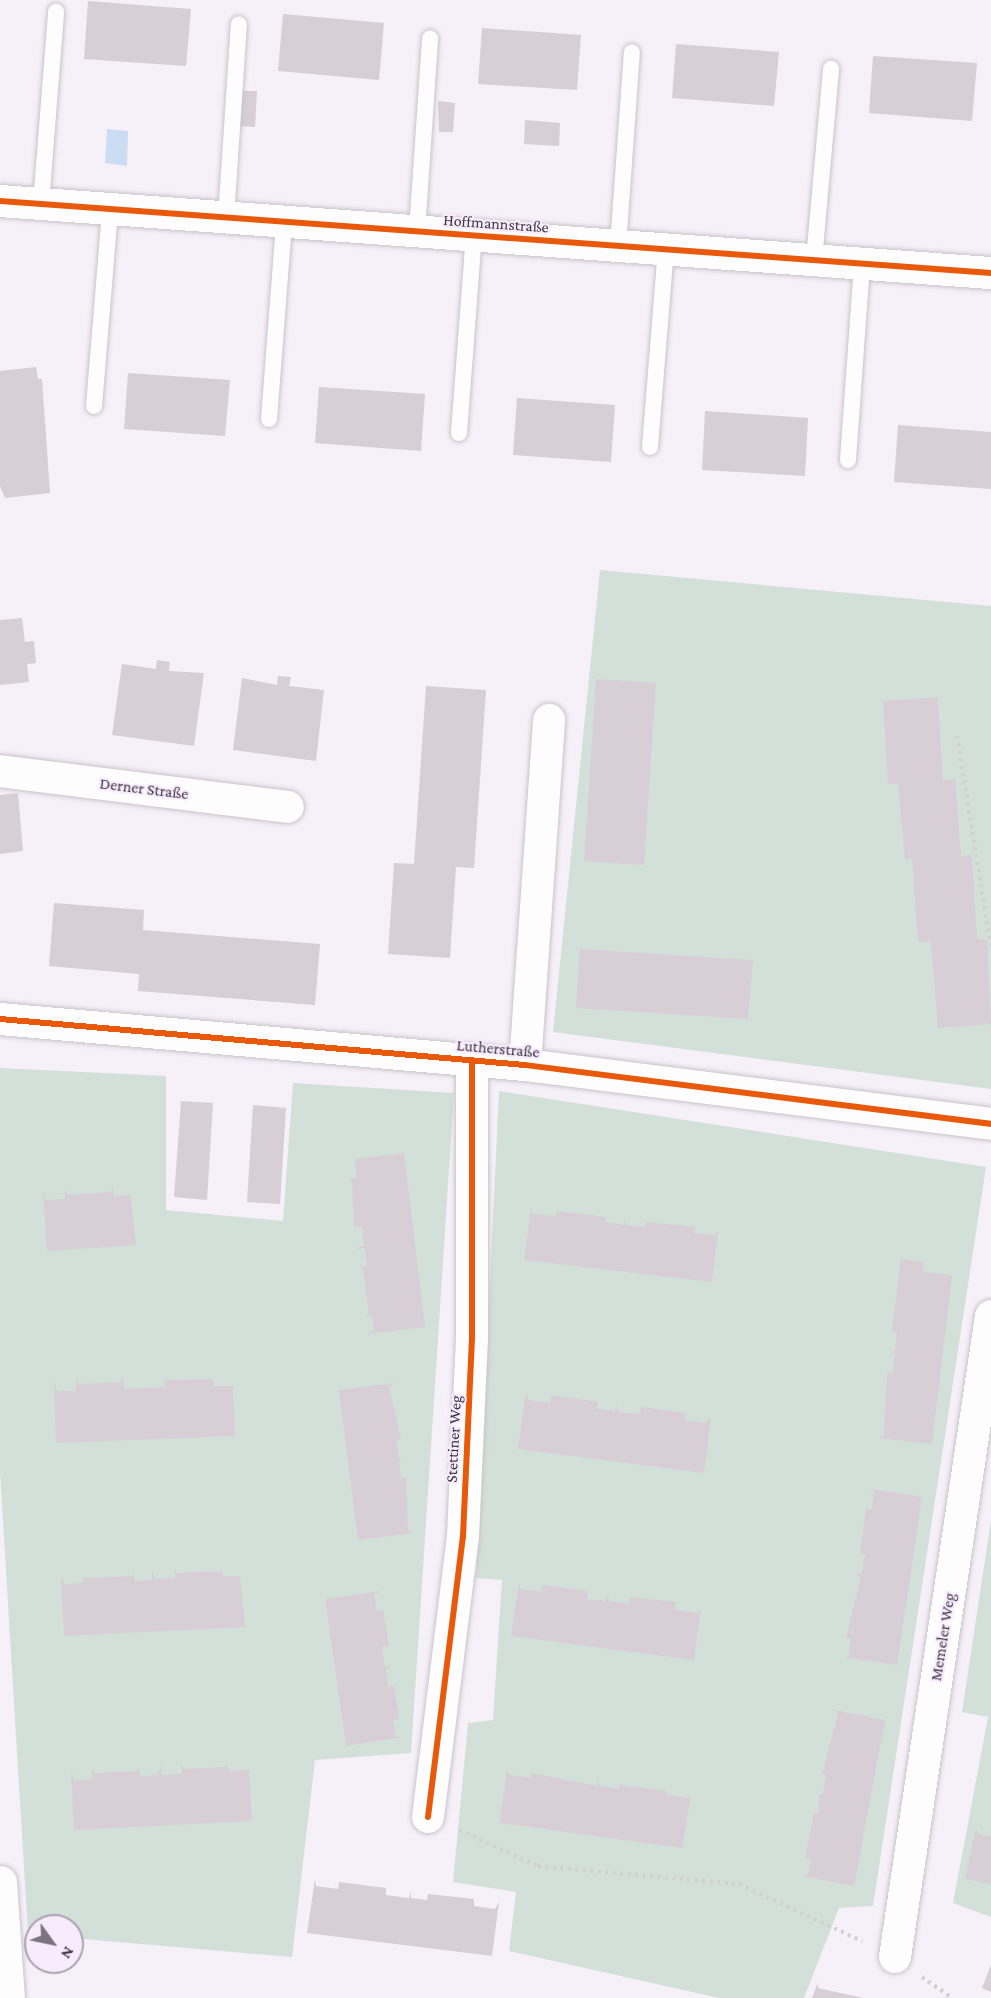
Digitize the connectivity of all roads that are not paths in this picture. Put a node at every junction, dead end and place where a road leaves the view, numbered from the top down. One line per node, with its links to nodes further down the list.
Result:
1 (56, 12): 7 (lane)
2 (239, 24): 9 (lane)
3 (430, 38): 11 (lane)
4 (632, 53): 13 (lane)
5 (831, 69): 15 (lane)
6 (0, 201): 7 (street, Hoffmannstraße)
7 (41, 204): 8 (street, Hoffmannstraße)
8 (110, 210): 9 (street, Hoffmannstraße); 18 (lane)
9 (226, 218): 10 (street, Hoffmannstraße)
10 (284, 222): 11 (street, Hoffmannstraße); 19 (lane)
11 (417, 231): 12 (street, Hoffmannstraße)
12 (474, 235): 13 (street, Hoffmannstraße); 20 (lane)
13 (618, 246): 14 (street, Hoffmannstraße)
14 (666, 249): 15 (street, Hoffmannstraße); 21 (lane)
15 (814, 260): 16 (street, Hoffmannstraße)
16 (862, 263): 17 (street, Hoffmannstraße); 22 (lane)
17 (991, 273)
18 (94, 406)
19 (269, 419)
20 (459, 433)
21 (650, 447)
22 (848, 460)
23 (549, 720): 28 (street, Lutherstraße)
24 (0, 771): 25 (street, Derner Straße)
25 (288, 807)
26 (0, 1019): 27 (street, Lutherstraße)
27 (472, 1060): 28 (street, Lutherstraße); 31 (street, Stettiner Weg)
28 (525, 1065): 29 (street, Lutherstraße)
29 (991, 1124)
30 (991, 1316): 33 (street, Memeler Weg)
31 (428, 1817)
32 (0, 1882): 34 (street)
33 (895, 1957)
34 (8, 1998)

